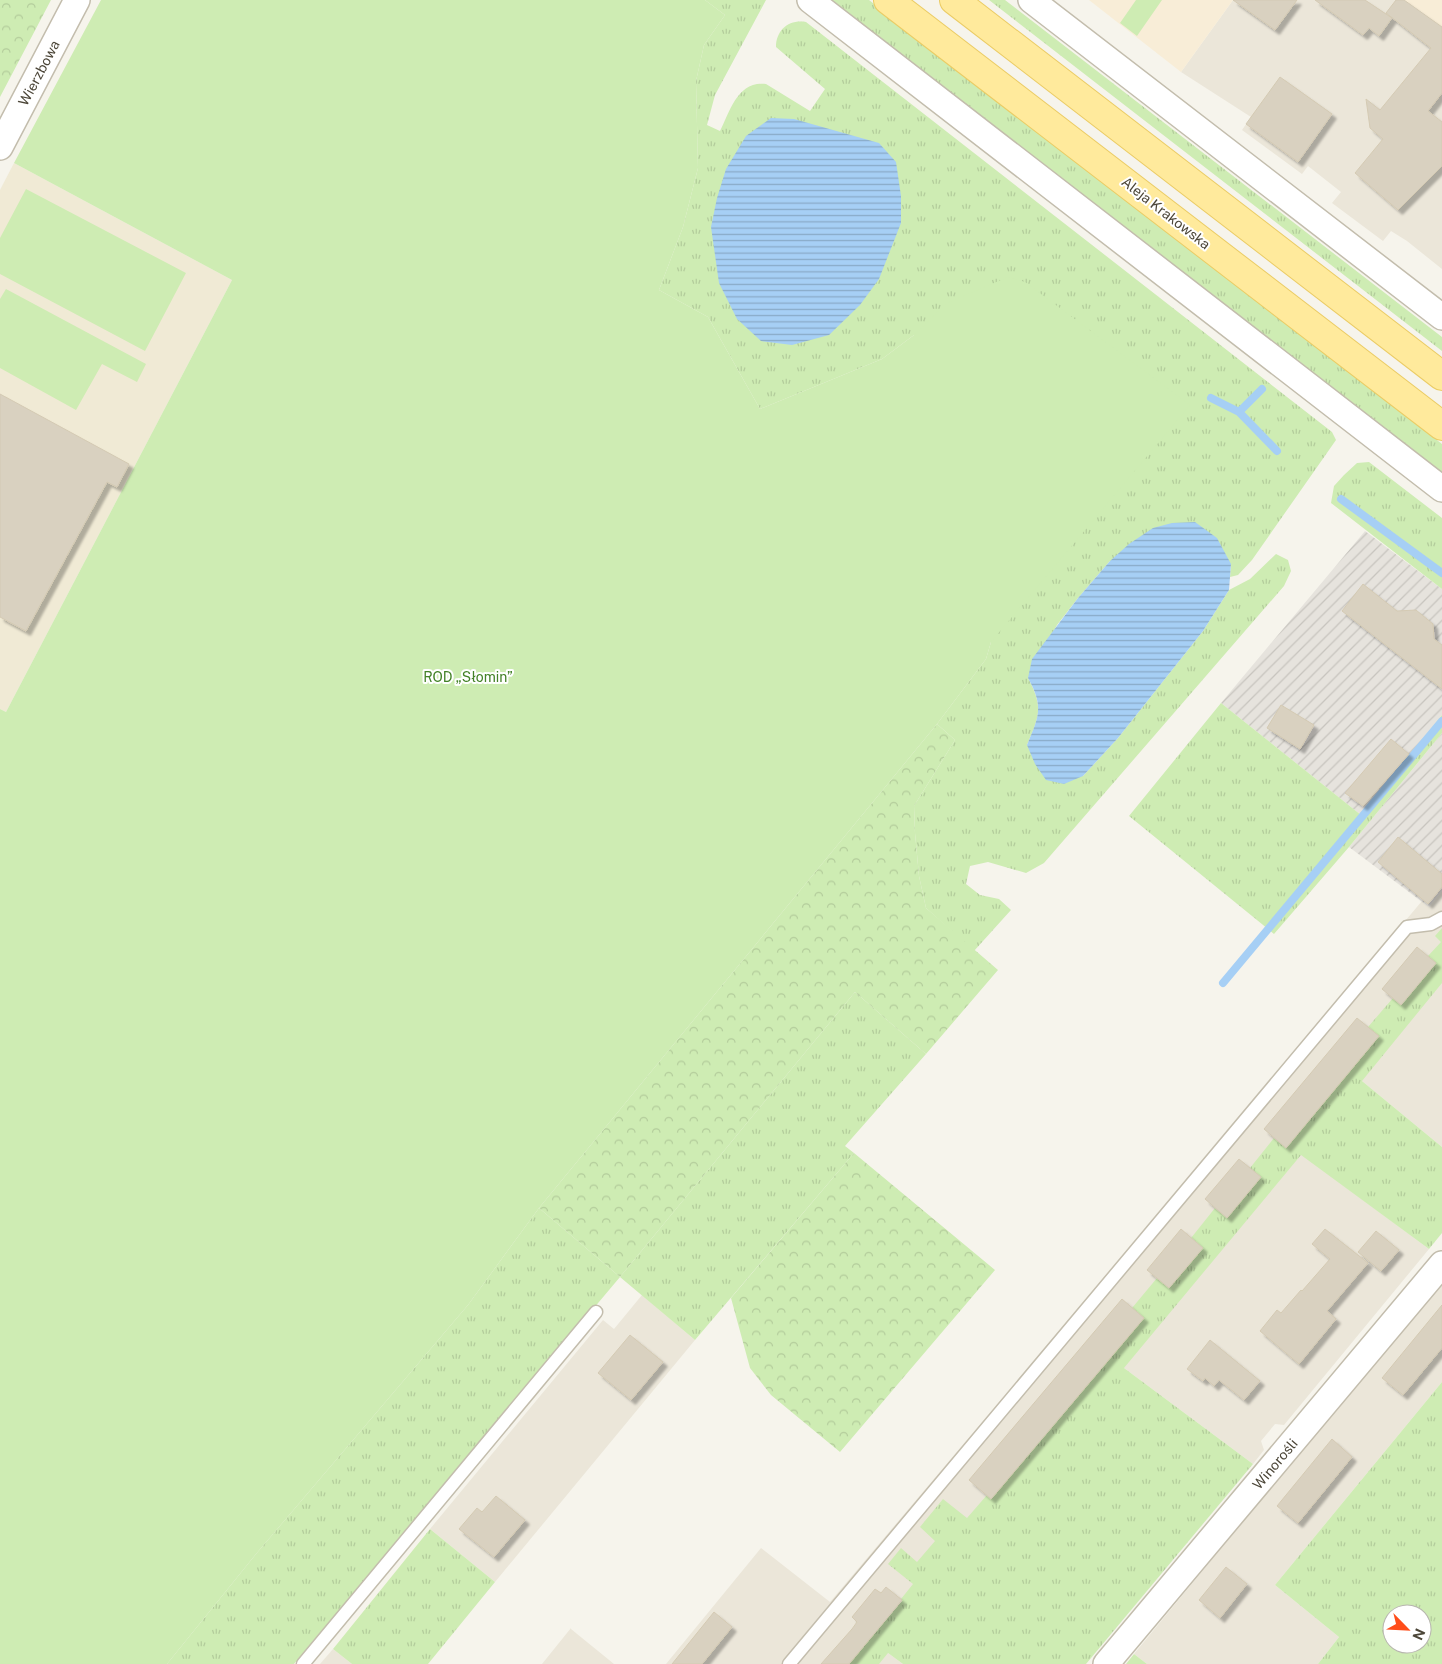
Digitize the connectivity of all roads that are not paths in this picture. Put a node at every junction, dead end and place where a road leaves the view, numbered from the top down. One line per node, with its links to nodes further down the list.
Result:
1 (77, 0): 6 (street, Wierzbowa)
2 (810, 0): 10 (street)
3 (888, 0): 9 (main road, Aleja Krakowska)
4 (954, 0): 8 (main road)
5 (1031, 0): 7 (street)
6 (0, 147)
7 (1442, 317)
8 (1442, 376)
9 (1442, 426)
10 (1442, 488)
11 (1442, 918): 15 (lane)
12 (1442, 1264): 16 (street, Winorośli)
13 (596, 1312): 14 (lane)
14 (303, 1664)
15 (789, 1664)
16 (1106, 1664)

